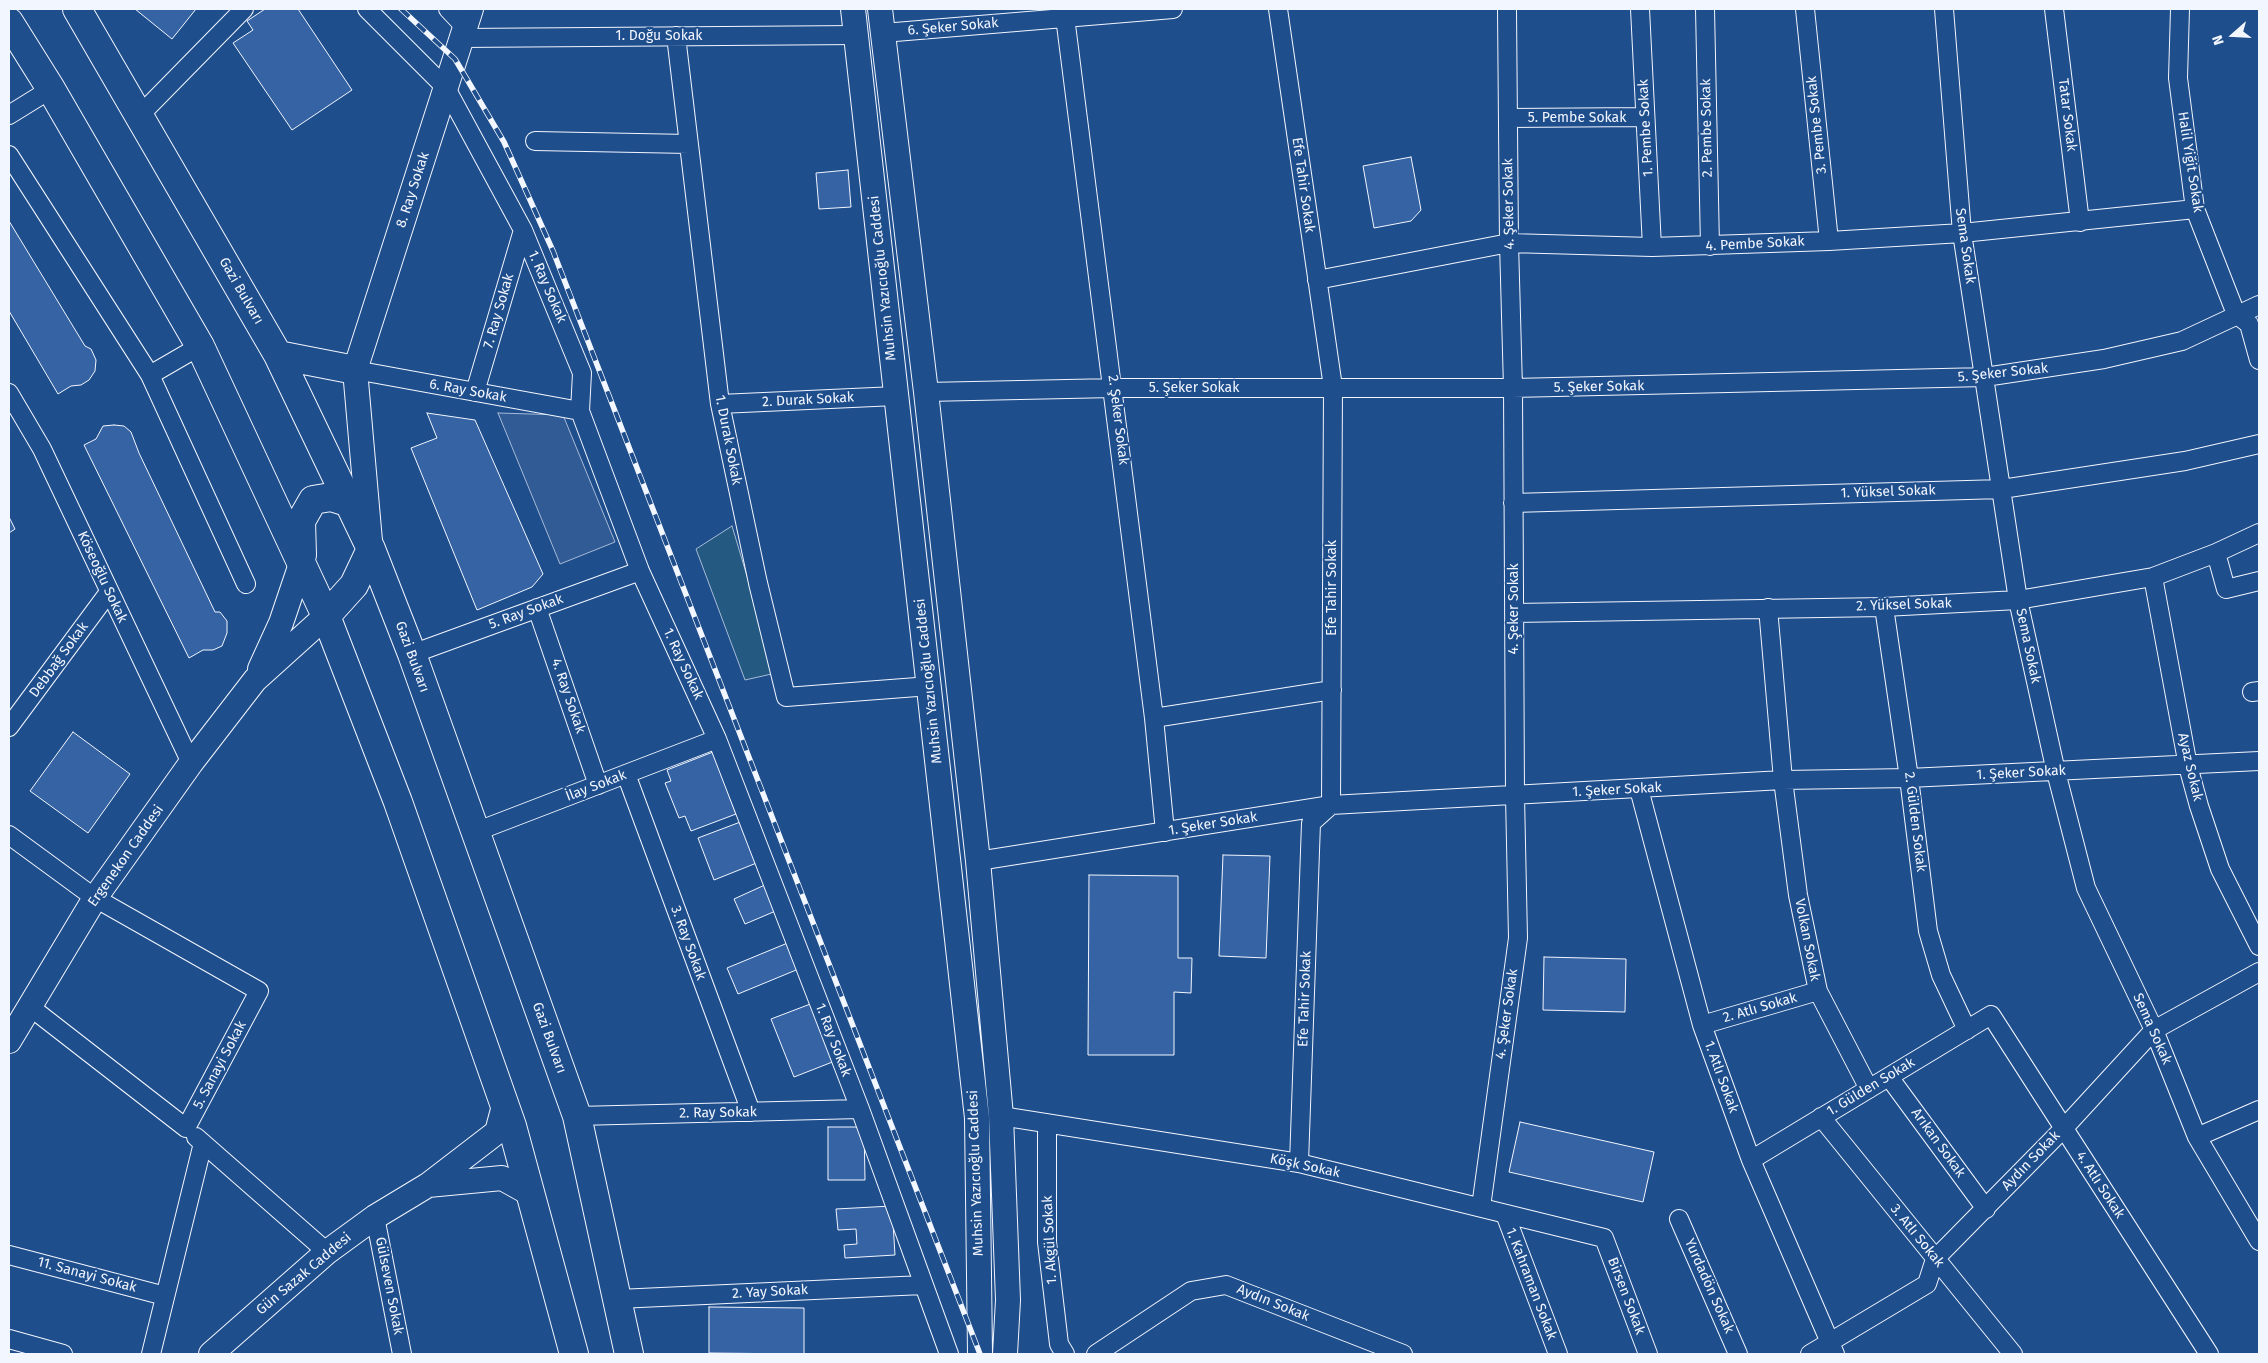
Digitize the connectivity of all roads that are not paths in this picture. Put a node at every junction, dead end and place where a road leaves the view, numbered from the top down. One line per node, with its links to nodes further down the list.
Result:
1 (77, 9): 25 (highway, Gazi Bulvarı)
2 (244, 9): 25 (street)
3 (367, 9): 22 (street, 1. Ray Sokak)
4 (448, 9): 18 (street)
5 (853, 9): 20 (street, Muhsin Yazıcıoğlu Caddesi)
6 (880, 9): 19 (street, Muhsin Yazıcıoğlu Caddesi)
7 (1173, 9): 16 (street, 6. Şeker Sokak)
8 (1278, 9): 39 (street, Efe Tahir Sokak)
9 (1507, 9): 27 (street, 4. Şeker Sokak)
10 (1640, 9): 26 (street, 1. Pembe Sokak)
11 (1705, 9): 37 (street, 2. Pembe Sokak)
12 (1806, 9): 35 (street, 3. Pembe Sokak)
13 (1944, 9): 34 (street, Sema Sokak)
14 (2054, 9): 32 (street, Tatar Sokak)
15 (2180, 9): 31 (street, Halil Yiğit Sokak)
16 (1065, 13): 19 (street, 6. Şeker Sokak); 49 (street, 2. Şeker Sokak)
17 (9, 22): 23 (highway)
18 (466, 24): 21 (street, 1. Doğu Sokak); 22 (street, 8. Ray Sokak)
19 (883, 34): 20 (street); 52 (street, Muhsin Yazıcıoğlu Caddesi)
20 (856, 35): 21 (street, 1. Doğu Sokak); 54 (street, Muhsin Yazıcıoğlu Caddesi)
21 (676, 36): 29 (street, 1. Durak Sokak)
22 (446, 88): 33 (street, 1. Ray Sokak); 45 (street, 8. Ray Sokak)
23 (51, 89): 24 (street); 42 (highway)
24 (9, 115)
25 (140, 115): 43 (highway, Gazi Bulvarı)
26 (1645, 117): 27 (street, 5. Pembe Sokak); 38 (street, 1. Pembe Sokak)
27 (1508, 118): 36 (street, 4. Şeker Sokak)
28 (536, 140): 29 (street)
29 (688, 144): 55 (street, 1. Durak Sokak)
30 (9, 154): 46 (street)
31 (2195, 209): 32 (street, 4. Pembe Sokak); 41 (street, Halil Yiğit Sokak)
32 (2080, 222): 34 (street, 4. Pembe Sokak)
33 (523, 230): 51 (street, 7. Ray Sokak); 56 (street, 1. Ray Sokak)
34 (1962, 233): 35 (street, 4. Pembe Sokak); 47 (street, Sema Sokak)
35 (1829, 241): 37 (street, 4. Pembe Sokak)
36 (1509, 243): 38 (street, 4. Pembe Sokak); 39 (street, 4. Pembe Sokak); 50 (street, 4. Şeker Sokak)
37 (1710, 246): 38 (street, 4. Pembe Sokak)
38 (1652, 247)
39 (1317, 280): 48 (street, Efe Tahir Sokak)
40 (2259, 305): 41 (street, 5. Şeker Sokak)
41 (2236, 314): 44 (street, Halil Yiğit Sokak); 47 (street, 5. Şeker Sokak)
42 (200, 346): 46 (street); 64 (highway)
43 (278, 355): 45 (highway); 59 (highway, Gazi Bulvarı)
44 (2259, 360)
45 (355, 370): 51 (street, 6. Ray Sokak); 62 (street)
46 (150, 375): 68 (street)
47 (1986, 377): 50 (street, 5. Şeker Sokak); 58 (street, Sema Sokak)
48 (1333, 387): 49 (street, 5. Şeker Sokak); 50 (street, 5. Şeker Sokak); 79 (street, Efe Tahir Sokak)
49 (1114, 388): 52 (street, 5. Şeker Sokak); 80 (street, 2. Şeker Sokak)
50 (1513, 388): 60 (street, 4. Şeker Sokak)
51 (475, 392): 56 (street, 6. Ray Sokak)
52 (926, 392): 97 (street, Muhsin Yazıcıoğlu Caddesi)
53 (9, 393): 69 (street, Köseoğlu Sokak)
54 (896, 396): 55 (street, 2. Durak Sokak); 78 (street, Muhsin Yazıcıoğlu Caddesi)
55 (720, 404): 78 (street, 1. Durak Sokak)
56 (580, 411): 65 (street, 1. Ray Sokak)
57 (2259, 444): 58 (street, 1. Yüksel Sokak)
58 (2002, 489): 60 (street, 1. Yüksel Sokak); 70 (street, Sema Sokak)
59 (350, 503): 62 (highway, Gazi Bulvarı); 64 (highway)
60 (1513, 503): 74 (street, 4. Şeker Sokak)
61 (2259, 533): 63 (street, 2. Yüksel Sokak)
62 (371, 549): 75 (highway); 76 (highway, Gazi Bulvarı)
63 (2216, 553): 66 (street, 2. Yüksel Sokak); 67 (street)
64 (302, 561): 75 (highway); 77 (street)
65 (640, 571): 72 (street, 5. Ray Sokak); 82 (street, 1. Ray Sokak)
66 (2153, 577): 70 (street, 2. Yüksel Sokak); 85 (street, Ayaz Sokak)
67 (2259, 581)
68 (246, 584)
69 (109, 592): 81 (street, Debbağ Sokak); 84 (street, Köseoğlu Sokak)
70 (2018, 600): 71 (street, 2. Yüksel Sokak); 86 (street, Sema Sokak)
71 (1884, 607): 73 (street, 2. Yüksel Sokak); 88 (street, 2. Gülden Sokak)
72 (538, 608): 76 (street, 5. Ray Sokak); 90 (street, 4. Ray Sokak)
73 (1768, 608): 74 (street, 2. Yüksel Sokak); 89 (street, Volkan Sokak)
74 (1514, 612): 92 (street, 4. Şeker Sokak)
75 (326, 616): 77 (street); 110 (highway)
76 (412, 654): 94 (highway, Gazi Bulvarı)
77 (255, 680): 84 (street, Ergenekon Caddesi)
78 (930, 686): 117 (street, Muhsin Yazıcıoğlu Caddesi)
79 (1332, 690): 80 (street); 93 (street, Efe Tahir Sokak)
80 (1154, 718): 95 (street, 2. Şeker Sokak)
81 (9, 728)
82 (717, 739): 87 (street, İlay Sokak); 111 (street, 1. Ray Sokak)
83 (2259, 761): 85 (street, 1. Şeker Sokak)
84 (191, 763): 98 (street, Ergenekon Caddesi)
85 (2188, 766): 86 (street, 1. Şeker Sokak); 99 (street, Ayaz Sokak)
86 (2056, 772): 88 (street, 1. Şeker Sokak); 106 (street, Sema Sokak)
87 (626, 774): 90 (street, İlay Sokak); 113 (street, 3. Ray Sokak)
88 (1909, 778): 89 (street, 1. Şeker Sokak); 105 (street, 2. Gülden Sokak)
89 (1782, 780): 91 (street, 1. Şeker Sokak); 101 (street, Volkan Sokak)
90 (598, 785): 94 (street, İlay Sokak)
91 (1639, 789): 92 (street, 1. Şeker Sokak); 104 (street, 1. Atlı Sokak)
92 (1515, 796): 93 (street, 1. Şeker Sokak); 127 (street, 4. Şeker Sokak)
93 (1331, 804): 95 (street, 1. Şeker Sokak); 124 (street, Efe Tahir Sokak)
94 (475, 832): 114 (highway, Gazi Bulvarı)
95 (1164, 832): 97 (street, 1. Şeker Sokak)
96 (9, 836): 98 (street)
97 (978, 861): 115 (street, Muhsin Yazıcıoğlu Caddesi)
98 (95, 898): 102 (street, Ergenekon Caddesi); 119 (street, 5. Sanayi Sokak)
99 (2259, 946)
100 (2259, 972): 106 (street, Aydın Sokak)
101 (1818, 991): 104 (street, 2. Atlı Sokak); 109 (street, Volkan Sokak)
102 (29, 1006): 107 (street, Ergenekon Caddesi); 119 (street)
103 (1991, 1015): 105 (street, 1. Gülden Sokak); 120 (street, 4. Atlı Sokak)
104 (1702, 1025): 123 (street, 1. Atlı Sokak)
105 (1967, 1030): 108 (street, 1. Gülden Sokak)
106 (2154, 1030): 120 (street, Aydın Sokak); 121 (street, Sema Sokak)
107 (9, 1041)
108 (1889, 1077): 109 (street, 1. Gülden Sokak); 128 (street, Arıkan Sokak)
109 (1869, 1089): 116 (street, 1. Gülden Sokak)
110 (504, 1106): 125 (street, Gün Sazak Caddesi); 126 (highway)
111 (860, 1109): 113 (street, 2. Ray Sokak); 137 (street, 1. Ray Sokak)
112 (2259, 1110): 121 (street)
113 (751, 1112): 114 (street, 2. Ray Sokak)
114 (577, 1116): 139 (highway, Gazi Bulvarı)
115 (1002, 1116): 117 (street); 118 (street, Köşk Sokak); 150 (street, Muhsin Yazıcıoğlu Caddesi)
116 (1821, 1117): 123 (street, 1. Gülden Sokak); 136 (street, 3. Atlı Sokak)
117 (977, 1118): 149 (street, Muhsin Yazıcıoğlu Caddesi)
118 (1047, 1123): 124 (street, Köşk Sokak); 151 (street, 1. Akgül Sokak)
119 (186, 1128): 122 (street)
120 (2064, 1128): 128 (street, Aydın Sokak); 159 (street, 4. Atlı Sokak)
121 (2197, 1137): 133 (street, Sema Sokak)
122 (203, 1143): 134 (street); 138 (street)
123 (1751, 1160): 141 (street, 1. Atlı Sokak)
124 (1299, 1163): 127 (street, Köşk Sokak)
125 (428, 1185): 126 (street); 130 (street, Gün Sazak Caddesi)
126 (529, 1194): 146 (highway)
127 (1481, 1207): 129 (street, Köşk Sokak)
128 (1986, 1209): 136 (street, Aydın Sokak)
129 (1505, 1214): 132 (street, Köşk Sokak); 154 (street, 1. Kahraman Sokak)
130 (375, 1217): 134 (street, Gün Sazak Caddesi); 145 (street, Gülseven Sokak)
131 (1679, 1219): 156 (street, Yurdadön Sokak)
132 (1604, 1238): 155 (street, Birsen Sokak)
133 (2259, 1241)
134 (327, 1252): 144 (street, Gün Sazak Caddesi)
135 (9, 1255): 138 (street, 11. Sanayi Sokak)
136 (1935, 1259): 141 (street, Aydın Sokak); 158 (street, 3. Atlı Sokak)
137 (923, 1285): 139 (street, 2. Yay Sokak); 148 (street, 1. Ray Sokak)
138 (166, 1296): 143 (street)
139 (618, 1299): 147 (highway, Gazi Bulvarı)
140 (9, 1339): 142 (street)
141 (1832, 1349): 157 (street, Aydın Sokak)
142 (63, 1354)
143 (151, 1354)
144 (210, 1354)
145 (402, 1354)
146 (574, 1354)
147 (629, 1354)
148 (949, 1354)
149 (980, 1354)
150 (1005, 1354)
151 (1065, 1354)
152 (1096, 1354): 153 (street, Aydın Sokak)
153 (1403, 1354)
154 (1558, 1354)
155 (1648, 1354)
156 (1738, 1354)
157 (1810, 1354)
158 (2012, 1354)
159 (2209, 1354)

